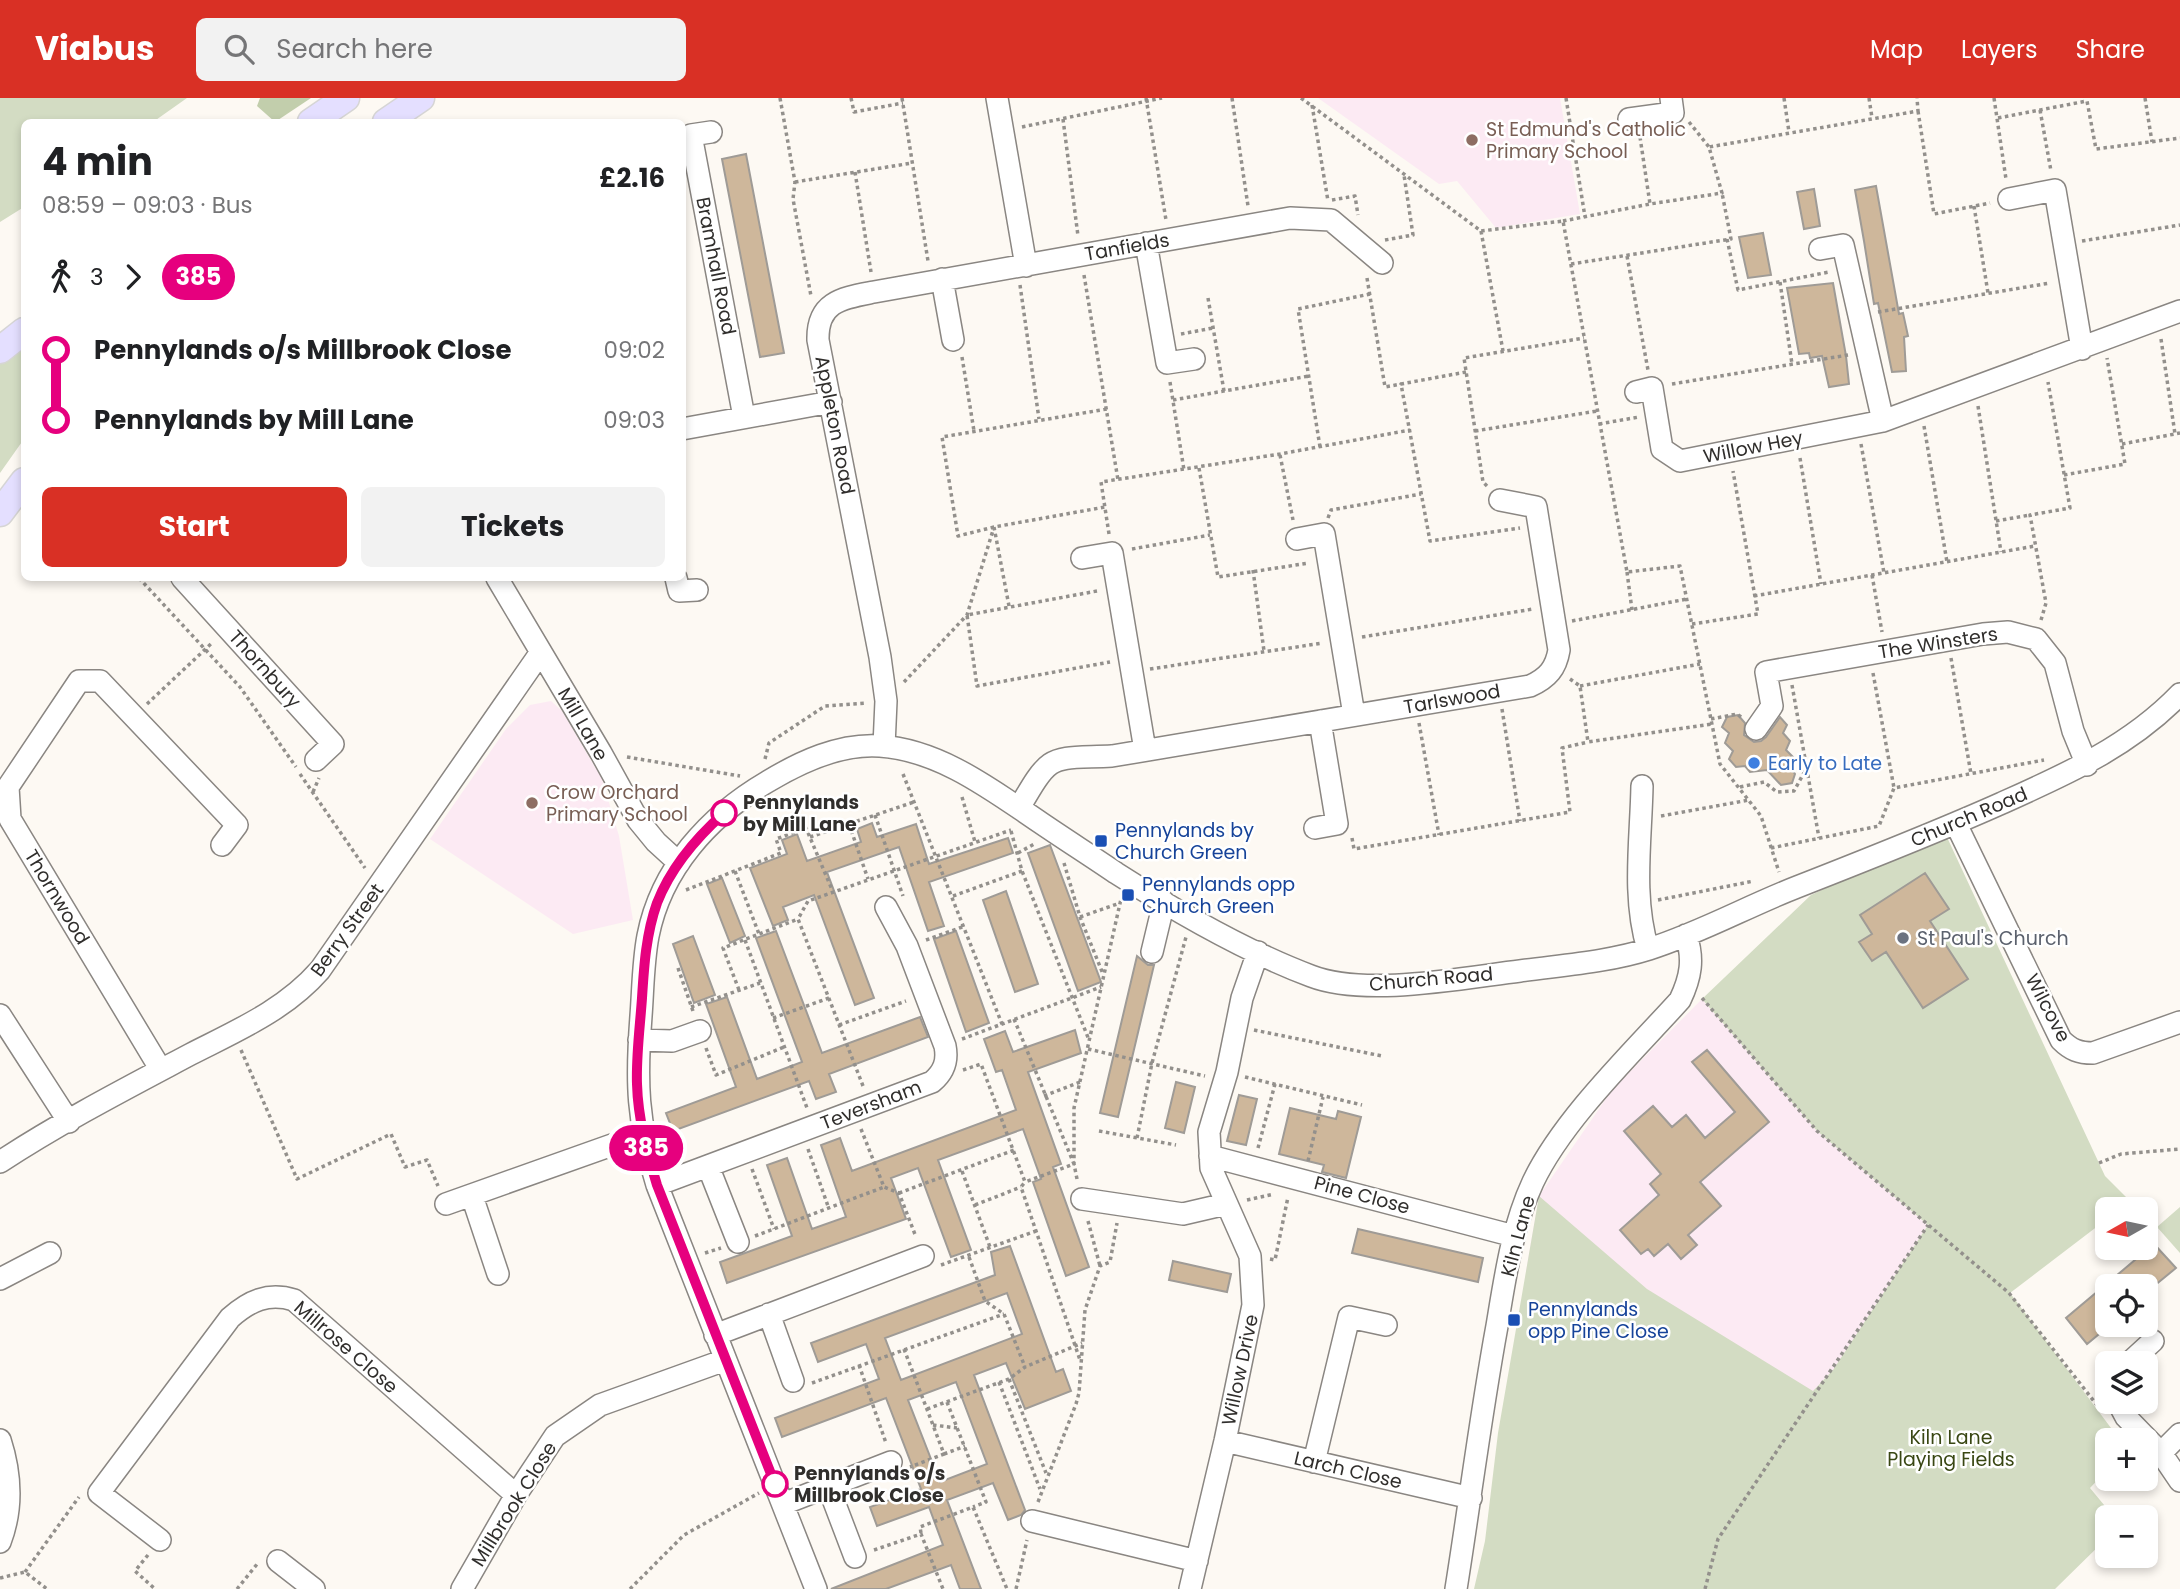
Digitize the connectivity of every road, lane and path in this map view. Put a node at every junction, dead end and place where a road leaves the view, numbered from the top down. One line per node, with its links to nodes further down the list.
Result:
1 (346, 98): 24 (main road)
2 (421, 98): 25 (main road)
3 (780, 98): 36 (path)
4 (851, 98): 16 (path)
5 (997, 98): 27 (street)
6 (1162, 98): 15 (path)
7 (1232, 98): 45 (path)
8 (1301, 98): 17 (path)
9 (1566, 98): 43 (path)
10 (1784, 98): 29 (path)
11 (1869, 98): 22 (path)
12 (1917, 98): 20 (path)
13 (1994, 98): 23 (path)
14 (2145, 98): 31 (path)
15 (1147, 99): 26 (path); 48 (path)
16 (902, 101): 33 (path)
17 (1312, 105): 35 (path); 42 (path)
18 (1672, 105): 21 (street); 32 (path)
19 (2040, 110): 23 (path); 31 (path); 37 (path)
20 (1918, 111): 22 (path); 41 (path)
21 (1633, 118): 40 (path)
22 (1872, 118): 29 (path)
23 (1997, 118): 39 (path)
24 (315, 119)
25 (390, 119)
26 (1063, 119): 27 (path); 54 (path)
27 (1003, 130): 58 (street)
28 (710, 132): 97 (street, Bramhall Road)
29 (1789, 132): 32 (path)
30 (2180, 138): 31 (path)
31 (2152, 142)
32 (1709, 147): 38 (path)
33 (912, 163): 34 (path); 61 (path)
34 (855, 172): 36 (path); 63 (path)
35 (1404, 175): 47 (path); 51 (path)
36 (795, 182): 70 (path)
37 (2055, 190): 39 (street); 52 (street)
38 (1722, 193): 40 (path); 49 (path)
39 (2009, 199): 41 (path)
40 (1650, 204): 43 (path)
41 (1973, 206): 64 (path)
42 (1329, 210): 45 (street, Tanfields); 51 (street); 51 (path)
43 (1585, 217): 44 (path)
44 (1563, 221): 47 (path); 57 (path)
45 (1251, 225): 48 (street, Tanfields)
46 (2180, 225): 52 (path)
47 (1481, 231): 79 (path)
48 (1169, 239): 50 (street, Tanfields)
49 (1727, 239): 55 (path); 62 (path)
50 (1146, 243): 54 (street, Tanfields); 73 (street)
51 (1362, 244): 56 (street); 65 (path)
52 (2063, 244): 60 (street)
53 (1820, 249): 59 (street)
54 (1081, 255): 58 (street, Tanfields); 94 (path)
55 (1627, 256): 57 (path); 89 (path)
56 (1382, 263)
57 (1571, 264): 74 (path)
58 (1026, 266): 61 (street, Appleton Road); 98 (path)
59 (1848, 268): 62 (path); 68 (street)
60 (2069, 279): 64 (path); 77 (street)
61 (936, 280): 63 (street, Appleton Road); 75 (street)
62 (1780, 282): 84 (path)
63 (874, 292): 70 (street, Appleton Road)
64 (1988, 293): 68 (path)
65 (1370, 294): 86 (path); 87 (path)
66 (1208, 298): 71 (path)
67 (2180, 311): 69 (street, Willow Hey)
68 (1859, 316): 80 (street)
69 (2158, 320): 76 (street, Willow Hey); 106 (path)
70 (817, 328): 92 (street, Appleton Road)
71 (1213, 328): 73 (path); 90 (path)
72 (21, 333): 78 (main road)
73 (1163, 337): 82 (street)
74 (1584, 338): 79 (path); 95 (path)
75 (953, 340): 104 (path)
76 (2104, 341): 77 (street, Willow Hey); 108 (path)
77 (2082, 349): 83 (street, Willow Hey)
78 (0, 350)
79 (1503, 351): 85 (path)
80 (1867, 351): 84 (path); 99 (street)
81 (1194, 359): 82 (street)
82 (1167, 363): 91 (path)
83 (2044, 363): 88 (street, Willow Hey); 114 (path)
84 (1792, 364): 89 (path)
85 (1466, 372): 87 (path); 105 (path)
86 (1309, 376): 90 (path); 109 (path)
87 (1401, 384): 103 (path)
88 (1975, 388): 93 (street, Willow Hey); 122 (path)
89 (1644, 390): 96 (street, Willow Hey)
90 (1224, 391): 91 (path)
91 (1173, 400): 113 (path)
92 (831, 402): 97 (street); 165 (street, Appleton Road)
93 (1921, 408): 99 (street, Willow Hey); 133 (path)
94 (1107, 409): 98 (path); 115 (path)
95 (1597, 411): 100 (path); 105 (path)
96 (1656, 414): 100 (path); 110 (street, Willow Hey)
97 (744, 417): 102 (street)
98 (1039, 419): 104 (path)
99 (1883, 422): 101 (street, Willow Hey)
100 (1599, 424): 135 (path)
101 (1858, 426): 107 (street, Willow Hey); 136 (path)
102 (686, 428)
103 (1410, 430): 109 (path); 117 (path)
104 (974, 431): 124 (path)
105 (1475, 431): 118 (path)
106 (2178, 433): 108 (path)
107 (1796, 439): 110 (street, Willow Hey); 142 (path)
108 (2122, 444): 114 (path)
109 (1320, 447): 111 (path)
110 (1729, 452): 145 (path)
111 (1280, 454): 112 (path); 127 (path)
112 (1199, 467): 113 (path); 126 (path)
113 (1184, 470): 115 (path)
114 (2064, 475): 121 (path)
115 (1118, 480): 119 (path)
116 (21, 485): 120 (main road)
117 (1421, 494): 123 (path); 125 (path)
118 (1500, 500): 123 (street)
119 (1105, 507): 124 (path); 130 (path)
120 (0, 513)
121 (2030, 515): 122 (path); 128 (path)
122 (1996, 521): 129 (path)
123 (1539, 526): 150 (street)
124 (994, 527): 147 (path); 149 (path)
125 (1324, 534): 127 (street); 132 (street)
126 (1210, 535): 130 (path); 134 (path)
127 (1297, 539)
128 (2035, 546): 129 (path); 153 (path)
129 (2001, 552): 133 (path)
130 (1112, 553): 131 (street); 143 (street)
131 (1082, 558)
132 (1328, 561): 134 (path); 168 (street)
133 (1947, 562): 136 (path)
134 (1253, 570): 157 (path)
135 (1627, 572): 146 (path); 148 (path)
136 (1884, 573): 137 (path)
137 (1872, 575): 142 (path); 158 (path)
138 (142, 581): 155 (path)
139 (185, 581): 152 (street, Thornbury)
140 (499, 581): 156 (street, Mill Lane)
141 (677, 581): 144 (street)
142 (1821, 584): 145 (path)
143 (1118, 587): 147 (path); 159 (street)
144 (697, 590)
145 (1754, 596): 151 (path)
146 (1687, 599): 148 (path); 151 (path)
147 (1009, 606): 149 (path)
148 (1632, 610): 150 (path)
149 (967, 615): 159 (path); 165 (path)
150 (1556, 624): 162 (street)
151 (1692, 624): 160 (path)
152 (227, 628): 155 (path); 178 (street, Thornbury)
153 (2036, 639): 154 (street, The Winsters); 177 (street)
154 (1948, 640): 158 (street, The Winsters); 181 (path)
155 (206, 650): 169 (path); 213 (path)
156 (541, 652): 176 (street, Mill Lane); 213 (street, Berry Street)
157 (1265, 652)
158 (1877, 653): 161 (street, The Winsters); 185 (path)
159 (1129, 658): 175 (street)
160 (1700, 664): 163 (path); 171 (path)
161 (1789, 668): 172 (street, The Winsters); 179 (path)
162 (1553, 669): 163 (path); 164 (street, Tarlswood)
163 (1580, 686): 173 (path)
164 (1499, 691): 166 (street, Tarlswood); 192 (path)
165 (886, 701): 174 (street, Appleton Road); 182 (path)
166 (1415, 705): 168 (street, Tarlswood); 198 (path)
167 (2176, 708): 177 (street, Church Road)
168 (1354, 715): 170 (street, Tarlswood)
169 (134, 717): 203 (street, Thornwood); 257 (street, Thornwood)
170 (1320, 721): 175 (street, Tarlswood); 195 (street)
171 (1711, 722): 172 (path); 173 (path); 184 (path)
172 (1756, 729)
173 (1588, 742): 192 (path)
174 (884, 746): 182 (street, Church Road); 189 (street, Church Road)
175 (1145, 750): 189 (street, Tarlswood)
176 (601, 753): 182 (path); 206 (street, Mill Lane)
177 (2083, 756): 181 (path); 194 (street, Church Road)
178 (316, 760)
179 (1807, 767): 184 (path); 201 (path)
180 (903, 774): 188 (path)
181 (1970, 774): 185 (path)
182 (760, 786): 206 (street, Church Road)
183 (1642, 786): 191 (street)
184 (1739, 787): 187 (path)
185 (1894, 788): 201 (path)
186 (962, 797): 202 (path)
187 (1749, 800): 191 (path); 204 (path)
188 (914, 802): 190 (path); 205 (path)
189 (1022, 810): 196 (path); 197 (street, Church Road)
190 (875, 815): 193 (path); 208 (path)
191 (1641, 820): 220 (street)
192 (1520, 821): 198 (path)
193 (849, 824): 200 (path); 211 (path)
194 (1956, 824): 215 (street, Church Road); 245 (street, Wilcove)
195 (1315, 828)
196 (1011, 830): 202 (path); 209 (path)
197 (1054, 832): 210 (street, Church Road); 222 (path)
198 (1439, 835): 199 (path)
199 (1352, 836)
200 (810, 837): 207 (path); 214 (path)
201 (1819, 838): 204 (path)
202 (975, 842): 205 (path)
203 (222, 845)
204 (1771, 848): 215 (path)
205 (937, 855): 208 (path); 216 (path)
206 (678, 863): 217 (street, Church Road)
207 (735, 870): 217 (path); 226 (path)
208 (894, 870): 211 (path); 221 (path)
209 (1022, 871): 216 (path); 240 (path)
210 (1124, 878): 218 (street, Church Road); 219 (path)
211 (868, 879): 214 (path)
212 (1754, 881): 220 (path)
213 (378, 888): 250 (street, Berry Street)
214 (833, 892): 224 (path)
215 (1785, 892): 227 (street, Church Road)
216 (953, 896): 225 (path)
217 (658, 901): 251 (street, Church Road)
218 (1164, 902): 223 (street, Church Road); 231 (street)
219 (1120, 903): 222 (path); 233 (path)
220 (1639, 904): 230 (street)
221 (886, 907): 229 (street)
222 (1080, 917): 233 (path)
223 (1192, 917): 232 (street, Church Road); 256 (path)
224 (798, 919): 226 (path); 239 (path)
225 (965, 926): 229 (path); 246 (path)
226 (759, 934): 228 (path)
227 (1686, 935): 230 (street, Church Road); 235 (street, Kiln Lane)
228 (745, 940): 234 (path); 237 (path)
229 (907, 946): 238 (street)
230 (1648, 949): 232 (street, Church Road)
231 (1152, 952)
232 (1258, 952): 248 (street, Willow Drive)
233 (1103, 976): 236 (path)
234 (760, 982): 237 (path); 243 (path)
235 (1687, 985): 295 (path); 298 (street, Kiln Lane)
236 (1101, 987): 240 (path); 252 (path)
237 (739, 990): 241 (path)
238 (925, 994): 247 (path); 253 (street)
239 (829, 998): 243 (path); 247 (path)
240 (1073, 998): 244 (path); 252 (path)
241 (691, 1007)
242 (0, 1015): 266 (street)
243 (773, 1018): 267 (path)
244 (1014, 1020): 246 (path); 262 (path)
245 (2180, 1022)
246 (1002, 1024): 253 (path)
247 (839, 1025): 265 (path)
248 (1235, 1026): 255 (path); 258 (street, Willow Drive)
249 (701, 1031): 251 (street)
250 (233, 1032): 257 (street, Berry Street); 290 (path)
251 (639, 1040): 269 (street, Church Road)
252 (1090, 1042): 254 (path)
253 (945, 1046): 259 (street, Teversham)
254 (1088, 1049): 256 (path); 260 (path)
255 (1382, 1056)
256 (1152, 1063): 258 (path); 270 (path)
257 (161, 1070): 266 (street, Berry Street)
258 (1226, 1076): 261 (path); 275 (street, Willow Drive)
259 (932, 1082): 265 (street, Teversham); 273 (path)
260 (1080, 1082): 262 (path); 278 (path)
261 (1275, 1084): 263 (path); 280 (path)
262 (1044, 1096): 278 (path)
263 (1324, 1096): 264 (path); 283 (path)
264 (1362, 1105)
265 (862, 1108): 267 (street, Teversham); 285 (path)
266 (69, 1122): 276 (street, Berry Street)
267 (807, 1129): 274 (street, Teversham); 294 (path)
268 (1099, 1131): 270 (path)
269 (643, 1134): 284 (street, Church Road); 288 (street)
270 (1137, 1138): 271 (path)
271 (1176, 1145)
272 (2180, 1149): 277 (path)
273 (1014, 1150): 281 (path); 282 (path)
274 (746, 1152): 279 (street, Teversham); 296 (path)
275 (1210, 1156): 280 (street, Pine Close); 292 (street, Willow Drive)
276 (0, 1162)
277 (2099, 1163)
278 (1074, 1164): 282 (path); 289 (path)
279 (708, 1166): 284 (street, Teversham); 299 (street)
280 (1253, 1167): 283 (street, Pine Close)
281 (962, 1171): 287 (path); 293 (path)
282 (1025, 1182): 286 (path)
283 (1295, 1182): 292 (path); 298 (street, Pine Close); 305 (path)
284 (657, 1185): 312 (street, Church Road)
285 (884, 1187): 287 (path); 294 (path)
286 (1021, 1187): 293 (path); 297 (path)
287 (899, 1193): 303 (path)
288 (472, 1196): 290 (street); 307 (street)
289 (1082, 1199): 291 (street); 306 (path)
290 (446, 1204)
291 (1120, 1204): 292 (street); 306 (path)
292 (1226, 1204): 305 (street, Willow Drive)
293 (975, 1205): 300 (path)
294 (830, 1209): 296 (path)
295 (1928, 1225): 325 (path); 372 (path)
296 (774, 1229): 299 (path)
297 (1036, 1231): 300 (path); 315 (path)
298 (1514, 1236): 346 (street, Kiln Lane)
299 (738, 1242): 302 (path)
300 (990, 1248): 304 (path)
301 (50, 1253): 308 (street)
302 (705, 1254)
303 (923, 1256): 304 (path); 309 (street)
304 (968, 1256): 310 (path)
305 (1250, 1256): 333 (street, Willow Drive)
306 (1100, 1266): 314 (path)
307 (498, 1274)
308 (0, 1279)
309 (769, 1314): 312 (street); 323 (street)
310 (1004, 1314): 316 (path); 321 (path)
311 (1386, 1325): 338 (street)
312 (715, 1335): 318 (street, Church Road)
313 (2153, 1341): 317 (street)
314 (1082, 1343): 315 (path); 319 (path)
315 (1075, 1346): 319 (path); 321 (path)
316 (904, 1349): 320 (path); 327 (path)
317 (2142, 1351)
318 (725, 1360): 341 (street, Church Road); 345 (street, Millbrook Close)
319 (1081, 1362): 339 (path)
320 (859, 1366): 323 (path); 337 (path)
321 (1025, 1367): 322 (path)
322 (1009, 1379): 324 (path); 339 (path)
323 (793, 1381)
324 (999, 1381): 326 (path); 343 (path)
325 (2095, 1389)
326 (947, 1401): 327 (path); 330 (path)
327 (927, 1409): 329 (path)
328 (2122, 1414): 335 (street)
329 (933, 1425): 330 (path); 336 (path)
330 (957, 1428): 334 (path)
331 (2180, 1434): 335 (street)
332 (0, 1440): 352 (street)
333 (1225, 1441): 338 (street, Larch Close); 355 (street, Willow Drive)
334 (965, 1446): 336 (path); 348 (path)
335 (2161, 1453): 340 (street)
336 (944, 1454): 337 (path)
337 (891, 1462): 342 (street)
338 (1314, 1462): 346 (street, Larch Close)
339 (1046, 1475): 343 (path)
340 (2180, 1481)
341 (775, 1484): 347 (street, Church Road); 365 (path)
342 (828, 1486): 347 (street); 353 (street)
343 (1041, 1491): 349 (path)
344 (99, 1493): 345 (street, Millrose Close); 351 (street); 356 (path)
345 (516, 1495): 364 (street, Millbrook Close)
346 (1471, 1498): 371 (street, Kiln Lane)
347 (783, 1504): 366 (street, Church Road)
348 (973, 1507): 350 (path); 368 (path)
349 (1032, 1521): 355 (street); 369 (path)
350 (921, 1534): 353 (path); 367 (path)
351 (160, 1540): 361 (path)
352 (0, 1542)
353 (855, 1557)
354 (278, 1561): 362 (path); 363 (street)
355 (1197, 1561): 370 (street, Willow Drive)
356 (25, 1572): 357 (path); 358 (path)
357 (0, 1578)
358 (40, 1584): 359 (path); 360 (path)
359 (36, 1589)
360 (47, 1589)
361 (155, 1589)
362 (237, 1589)
363 (314, 1589)
364 (462, 1589)
365 (630, 1589)
366 (816, 1589)
367 (943, 1589)
368 (1007, 1589)
369 (1016, 1589)
370 (1190, 1589)
371 (1456, 1589)
372 (1704, 1589)

